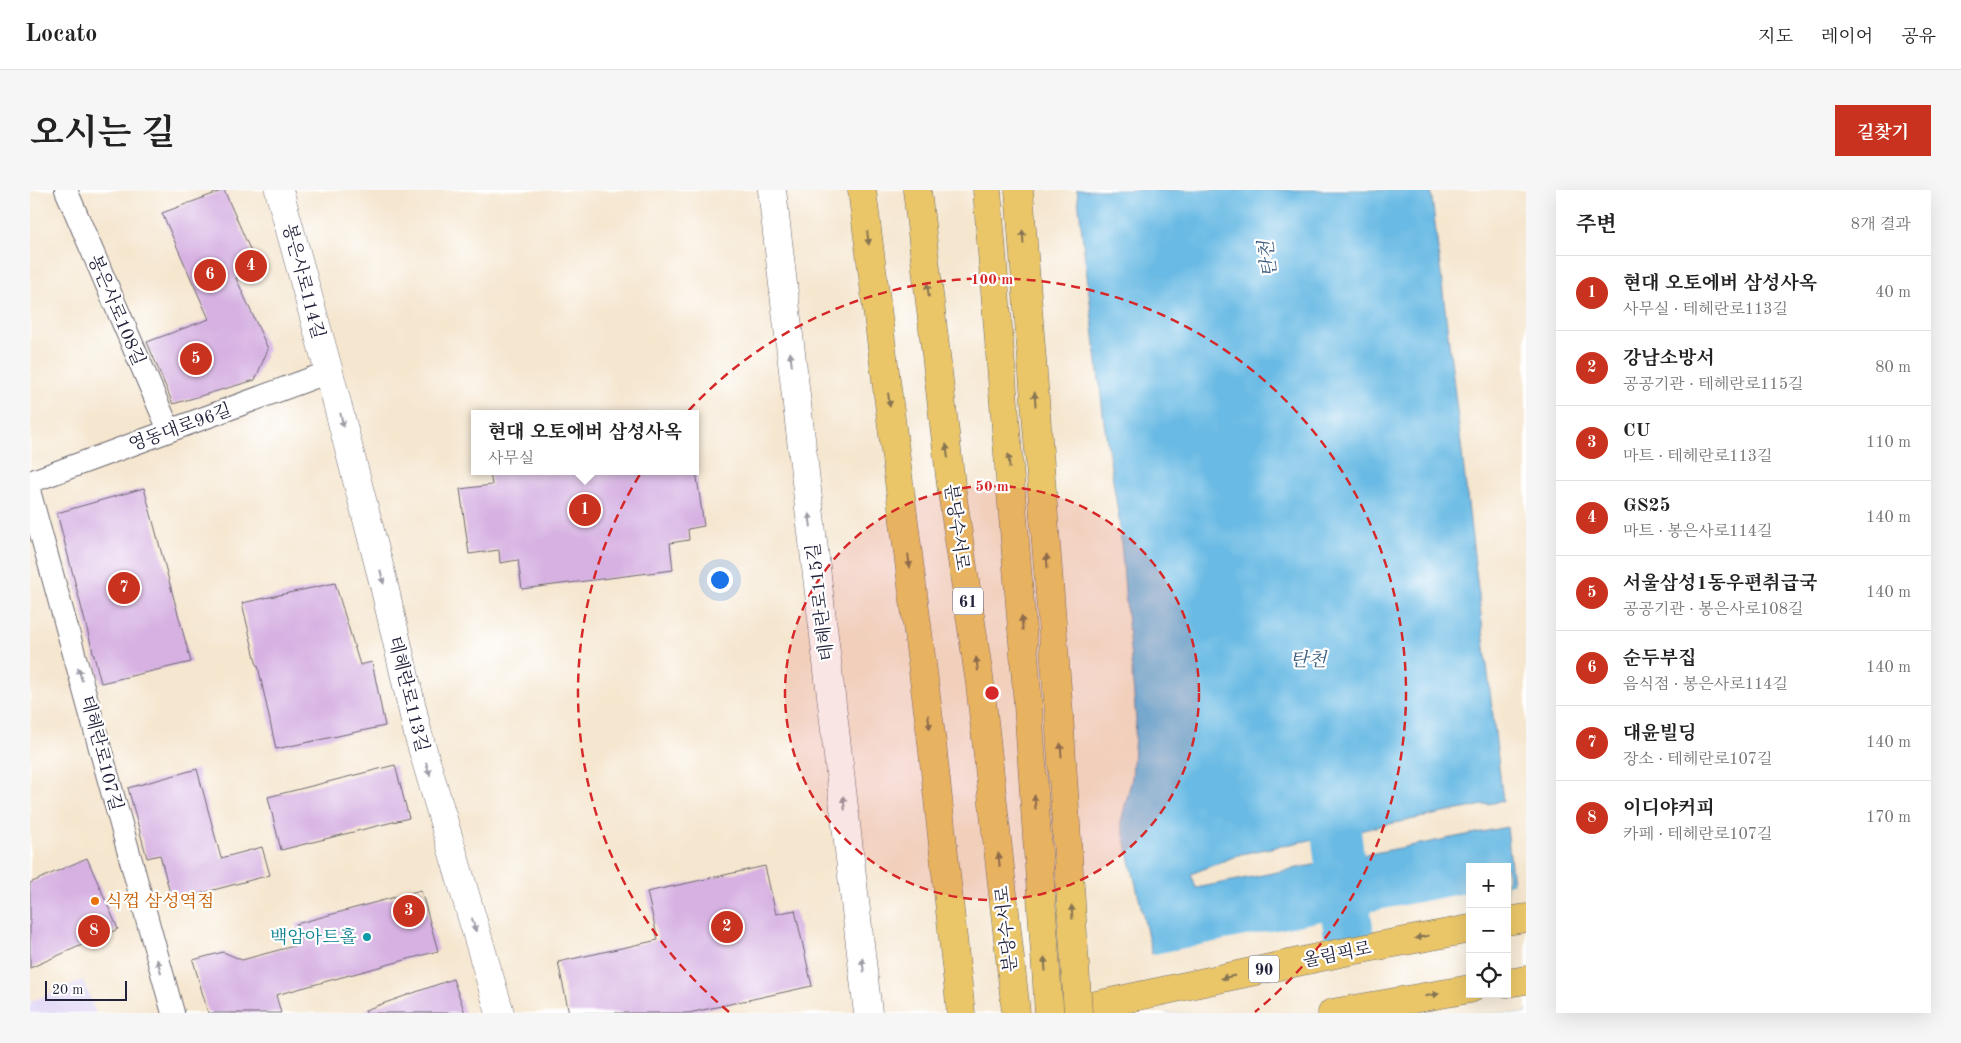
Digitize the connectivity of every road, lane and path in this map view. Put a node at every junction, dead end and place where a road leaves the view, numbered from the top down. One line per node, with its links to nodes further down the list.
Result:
1 (66, 190): 9 (street, 봉은사로108길)
2 (279, 190): 8 (street, 봉은사로114길)
3 (772, 190): 20 (street, 테헤란로115길, one-way to 3)
4 (862, 190): 21 (main road, one-way to 21)
5 (917, 190): 22 (main road, 분당수서로 / 61, one-way to 5)
6 (986, 190): 23 (main road, one-way to 6)
7 (1019, 190): 25 (main road, one-way to 7, bridge)
8 (330, 372): 9 (street, 영동대로96길); 19 (street, 테헤란로113길, one-way to 19)
9 (169, 430): 10 (street, 영동대로96길)
10 (30, 482)
11 (30, 494): 18 (street, 테헤란로107길, one-way to 11)
12 (1526, 918): 13 (main road)
13 (1511, 921)
14 (1466, 929): 24 (main road, 올림픽로 / 90, one-way to 24)
15 (1526, 980): 16 (main road)
16 (1511, 982)
17 (1466, 990): 26 (main road, one-way to 17)
18 (173, 1013)
19 (500, 1013)
20 (868, 1013)
21 (961, 1013)
22 (1016, 1013)
23 (1049, 1013)
24 (1059, 1013)
25 (1078, 1013)
26 (1332, 1013)

